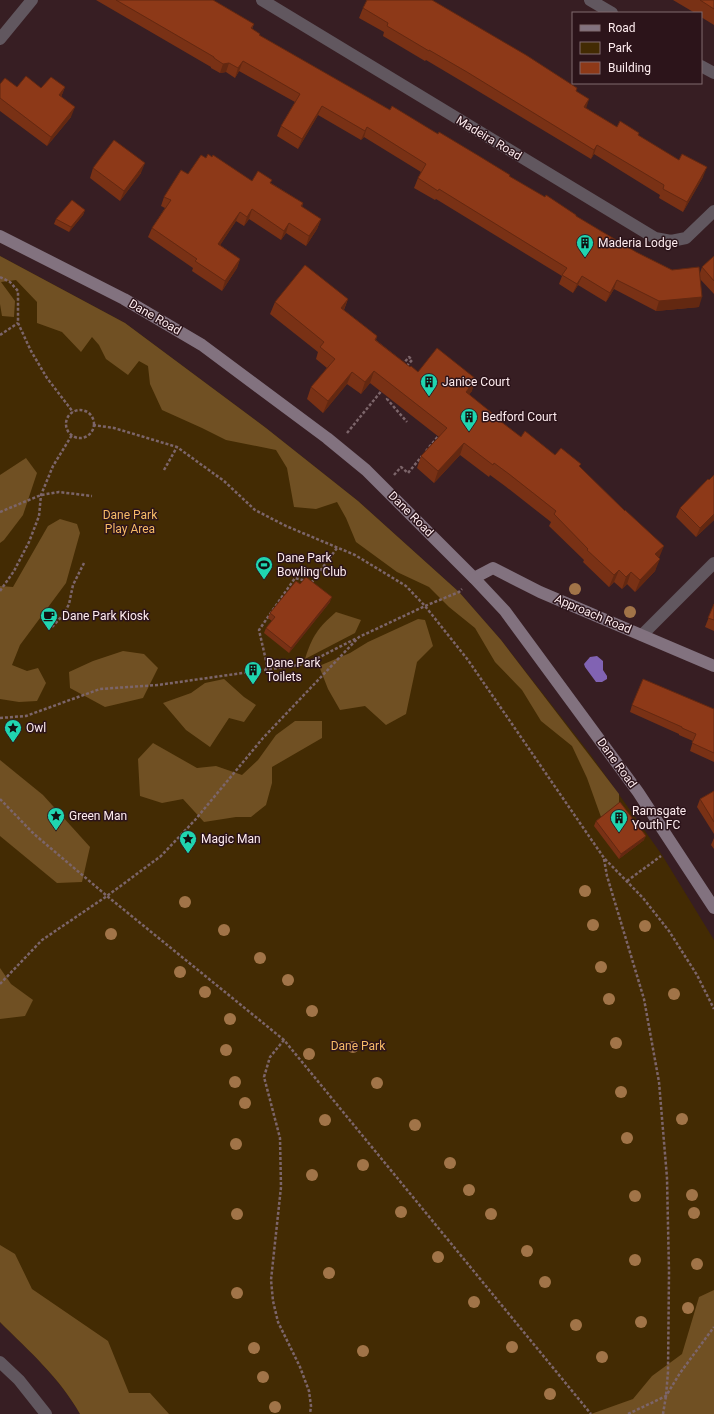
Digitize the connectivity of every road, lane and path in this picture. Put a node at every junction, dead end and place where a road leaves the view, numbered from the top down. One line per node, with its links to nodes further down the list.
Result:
1 (32, 0): 5 (street)
2 (262, 0): 8 (street, Madeira Road)
3 (590, 0): 4 (street)
4 (610, 12)
5 (0, 39)
6 (702, 67): 7 (street)
7 (714, 73)
8 (714, 211)
9 (0, 236): 32 (street, Dane Road)
10 (0, 277): 11 (path)
11 (18, 322): 12 (path); 17 (path)
12 (0, 335)
13 (400, 368): 14 (path)
14 (402, 372)
15 (388, 384): 20 (path)
16 (395, 389): 18 (path)
17 (72, 412): 19 (path); 22 (path)
18 (407, 422)
19 (93, 425): 22 (path); 23 (path)
20 (351, 429)
21 (441, 433): 24 (path)
22 (72, 436): 26 (path)
23 (177, 447): 25 (path); 29 (path)
24 (402, 468)
25 (164, 470)
26 (41, 495): 27 (path); 28 (path); 33 (path)
27 (92, 496)
28 (0, 512)
29 (337, 548): 34 (path); 39 (path)
30 (714, 562): 36 (street)
31 (84, 563): 35 (path)
32 (474, 578): 34 (path); 36 (street, Approach Road); 42 (street, Dane Road)
33 (0, 591)
34 (425, 606): 37 (path); 43 (path)
35 (52, 627)
36 (642, 635): 38 (street, Approach Road)
37 (359, 637): 39 (path); 45 (path)
38 (714, 666)
39 (266, 670): 40 (path)
40 (0, 718)
41 (0, 800): 45 (path)
42 (671, 842): 44 (path); 46 (street, Dane Road)
43 (604, 858): 44 (path); 52 (path)
44 (627, 881): 48 (path)
45 (107, 896): 47 (path); 49 (path)
46 (714, 908)
47 (0, 984)
48 (714, 1009)
49 (284, 1040): 54 (path); 55 (path)
50 (714, 1327): 52 (path)
51 (0, 1362): 53 (street)
52 (666, 1396): 56 (path); 57 (path)
53 (46, 1414)
54 (310, 1414)
55 (591, 1414)
56 (628, 1414)
57 (663, 1414)

